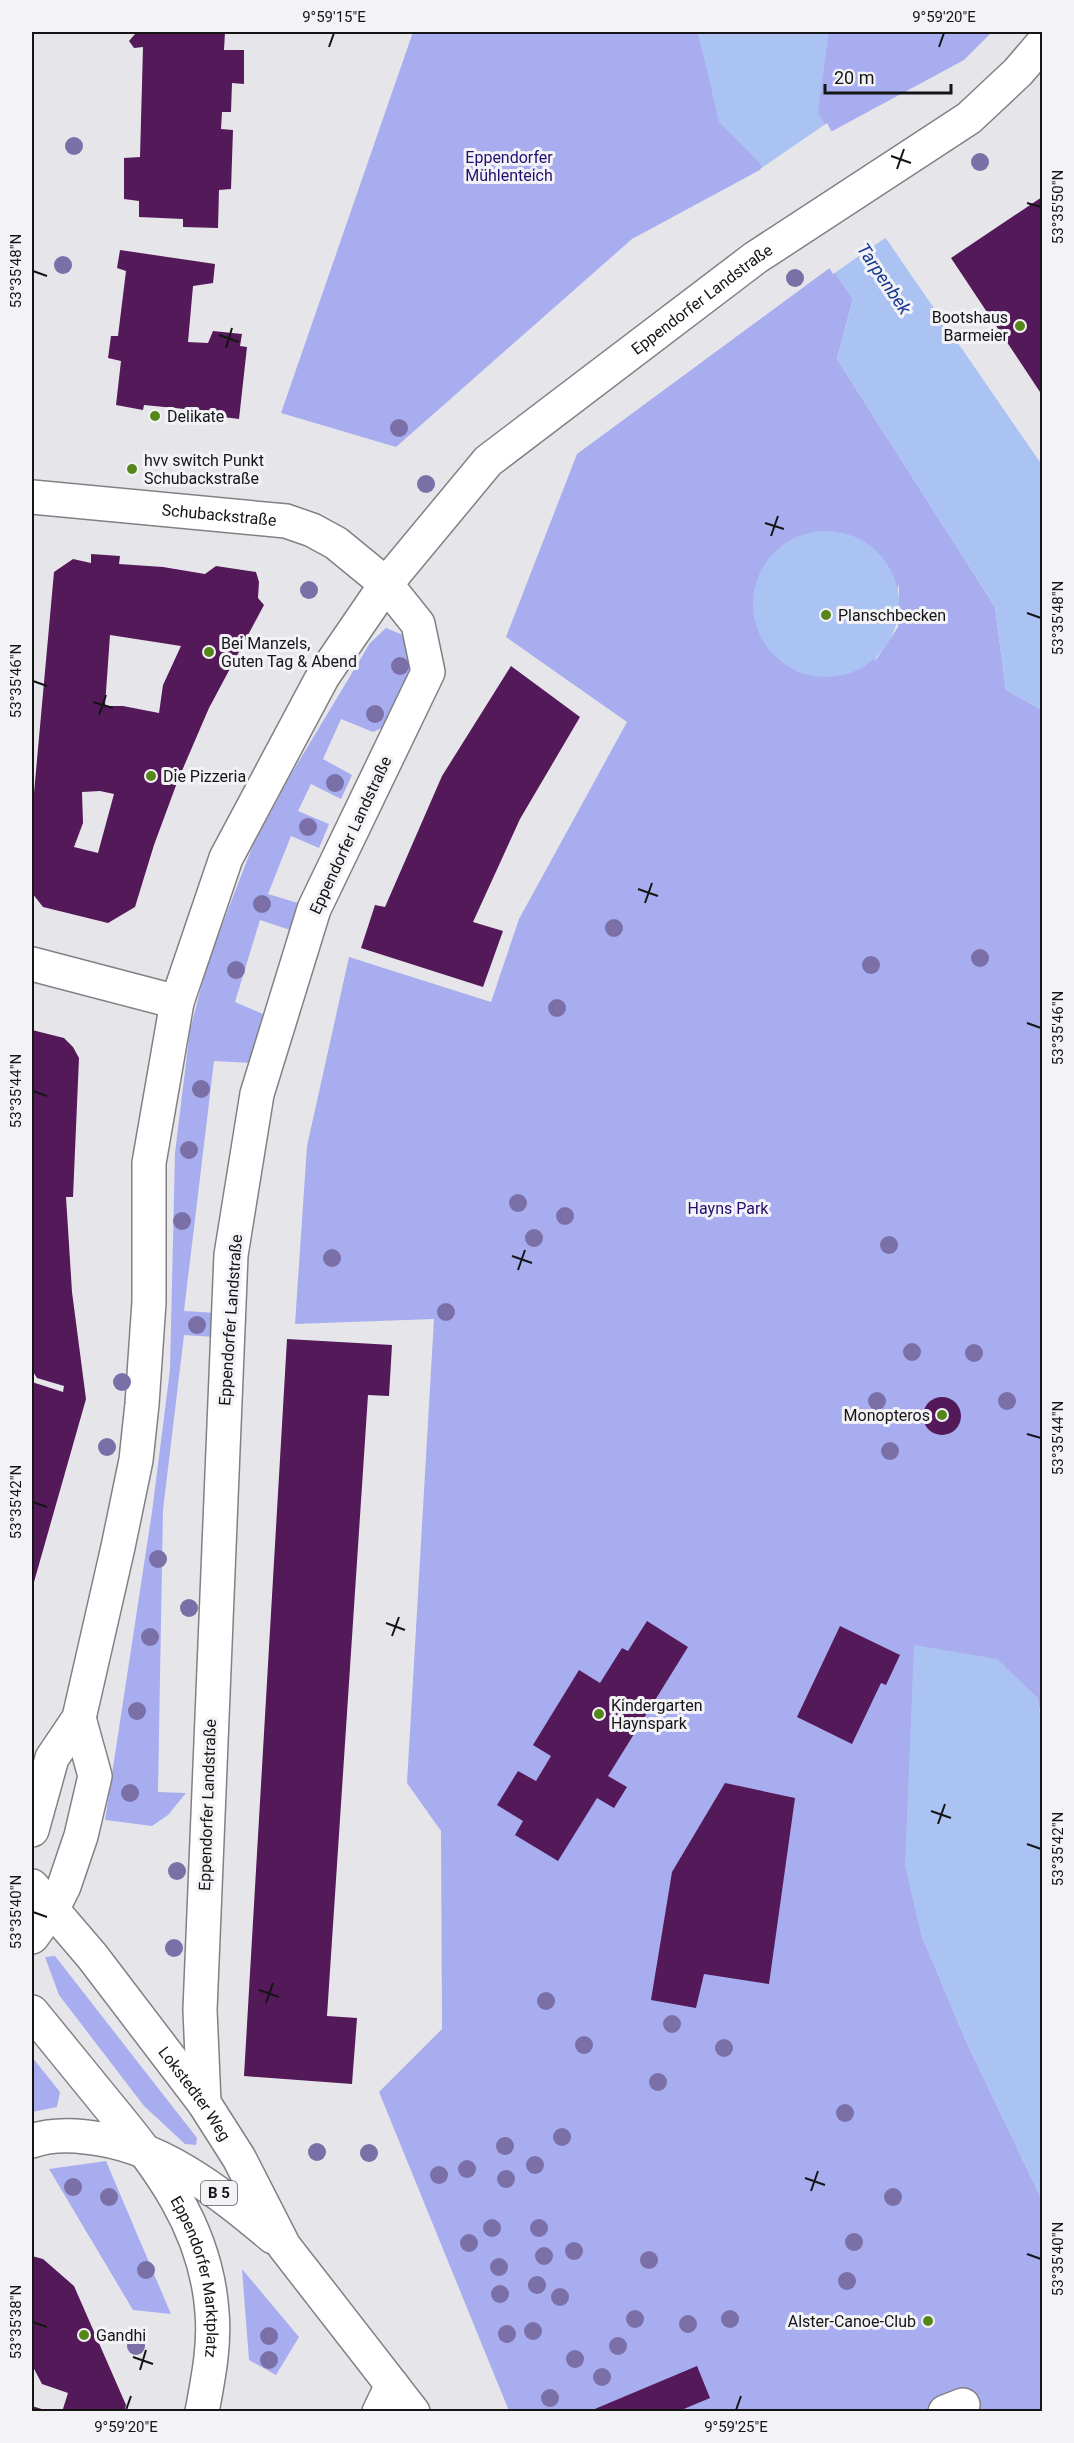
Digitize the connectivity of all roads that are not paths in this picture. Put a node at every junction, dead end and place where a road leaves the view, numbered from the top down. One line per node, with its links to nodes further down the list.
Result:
1 (1042, 44): 3 (street, Eppendorfer Landstraße)
2 (32, 497): 3 (street, Schubackstraße)
3 (386, 584): 5 (street, Eppendorfer Landstraße); 11 (street, Eppendorfer Landstraße)
4 (32, 964): 5 (street)
5 (177, 1002): 6 (street, Eppendorfer Landstraße)
6 (79, 1718): 7 (street, Eppendorfer Landstraße); 8 (street, Eppendorfer Landstraße)
7 (32, 1830)
8 (42, 1897): 9 (street, Eppendorfer Landstraße); 11 (street, Lokstedter Weg)
9 (32, 1937)
10 (32, 2012): 13 (street)
11 (204, 2103): 14 (street, Lokstedter Weg)
12 (32, 2141): 13 (street, B 5)
13 (146, 2151): 14 (street, B 5); 16 (street, Eppendorfer Marktplatz)
14 (284, 2246): 15 (street, Lokstedter Weg / B 5)
15 (386, 2398): 17 (street, B 5)
16 (202, 2412)
17 (413, 2412)

